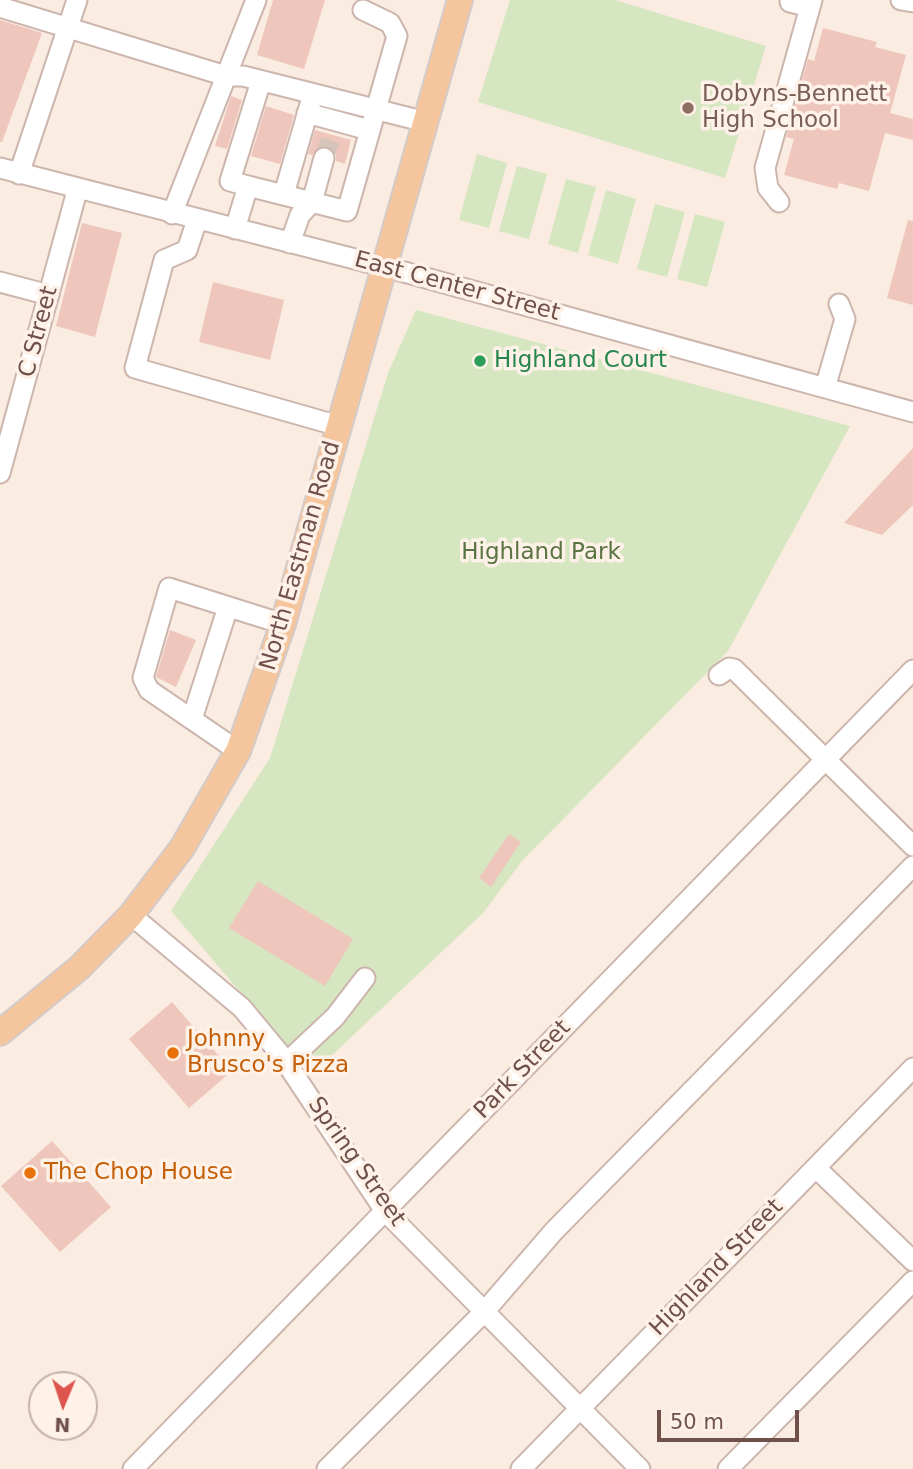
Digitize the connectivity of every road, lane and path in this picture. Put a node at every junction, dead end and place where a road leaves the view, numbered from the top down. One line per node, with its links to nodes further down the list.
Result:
1 (77, 0): 10 (street)
2 (256, 0): 11 (street)
3 (460, 0): 16 (main road, North Eastman Road)
4 (901, 0): 6 (street)
5 (790, 2): 7 (street)
6 (913, 2)
7 (811, 4): 25 (street)
8 (0, 6): 10 (street)
9 (363, 10): 14 (street)
10 (69, 26): 11 (street); 20 (street)
11 (226, 76): 12 (street); 26 (street)
12 (261, 80): 13 (street); 21 (street)
13 (313, 94): 14 (street); 15 (street)
14 (375, 109): 16 (street); 17 (street)
15 (307, 113): 17 (street); 23 (street)
16 (426, 122): 30 (main road, North Eastman Road)
17 (364, 129): 24 (street)
18 (324, 158): 24 (street)
19 (0, 169): 20 (street, East Center Street)
20 (19, 174): 22 (street, East Center Street)
21 (248, 186): 23 (street); 28 (street)
22 (77, 191): 26 (street, East Center Street); 32 (street, C Street)
23 (284, 194): 24 (street)
24 (312, 202): 29 (street)
25 (779, 202)
26 (172, 214): 27 (street, East Center Street)
27 (197, 220): 28 (street, East Center Street); 36 (street)
28 (235, 229): 29 (street, East Center Street)
29 (290, 243): 30 (street, East Center Street)
30 (386, 267): 34 (street, East Center Street); 36 (main road, North Eastman Road)
31 (0, 282): 32 (street)
32 (49, 295): 37 (street, C Street)
33 (839, 304): 34 (street)
34 (825, 388): 35 (street, East Center Street)
35 (913, 412)
36 (339, 426): 39 (main road, North Eastman Road)
37 (0, 473)
38 (228, 607): 39 (street); 42 (street); 42 (street)
39 (282, 624): 43 (main road, North Eastman Road)
40 (913, 670): 44 (street, Park Street)
41 (719, 675): 44 (street)
42 (192, 719): 43 (street)
43 (238, 751): 47 (main road, North Eastman Road)
44 (825, 760): 45 (street); 53 (street, Park Street)
45 (913, 846)
46 (913, 866): 56 (street)
47 (131, 915): 49 (main road, North Eastman Road); 50 (street, Spring Street)
48 (365, 978): 50 (street)
49 (0, 1033)
50 (286, 1063): 53 (street, Spring Street)
51 (913, 1068): 52 (street, Highland Street)
52 (816, 1168): 54 (street); 57 (street, Highland Street)
53 (385, 1212): 56 (street, Spring Street); 58 (street, Park Street)
54 (913, 1261)
55 (913, 1281): 62 (street)
56 (484, 1312): 57 (street, Spring Street); 59 (street)
57 (579, 1409): 60 (street, Highland Street); 61 (street, Spring Street)
58 (133, 1469)
59 (327, 1469)
60 (521, 1469)
61 (640, 1469)
62 (728, 1469)

